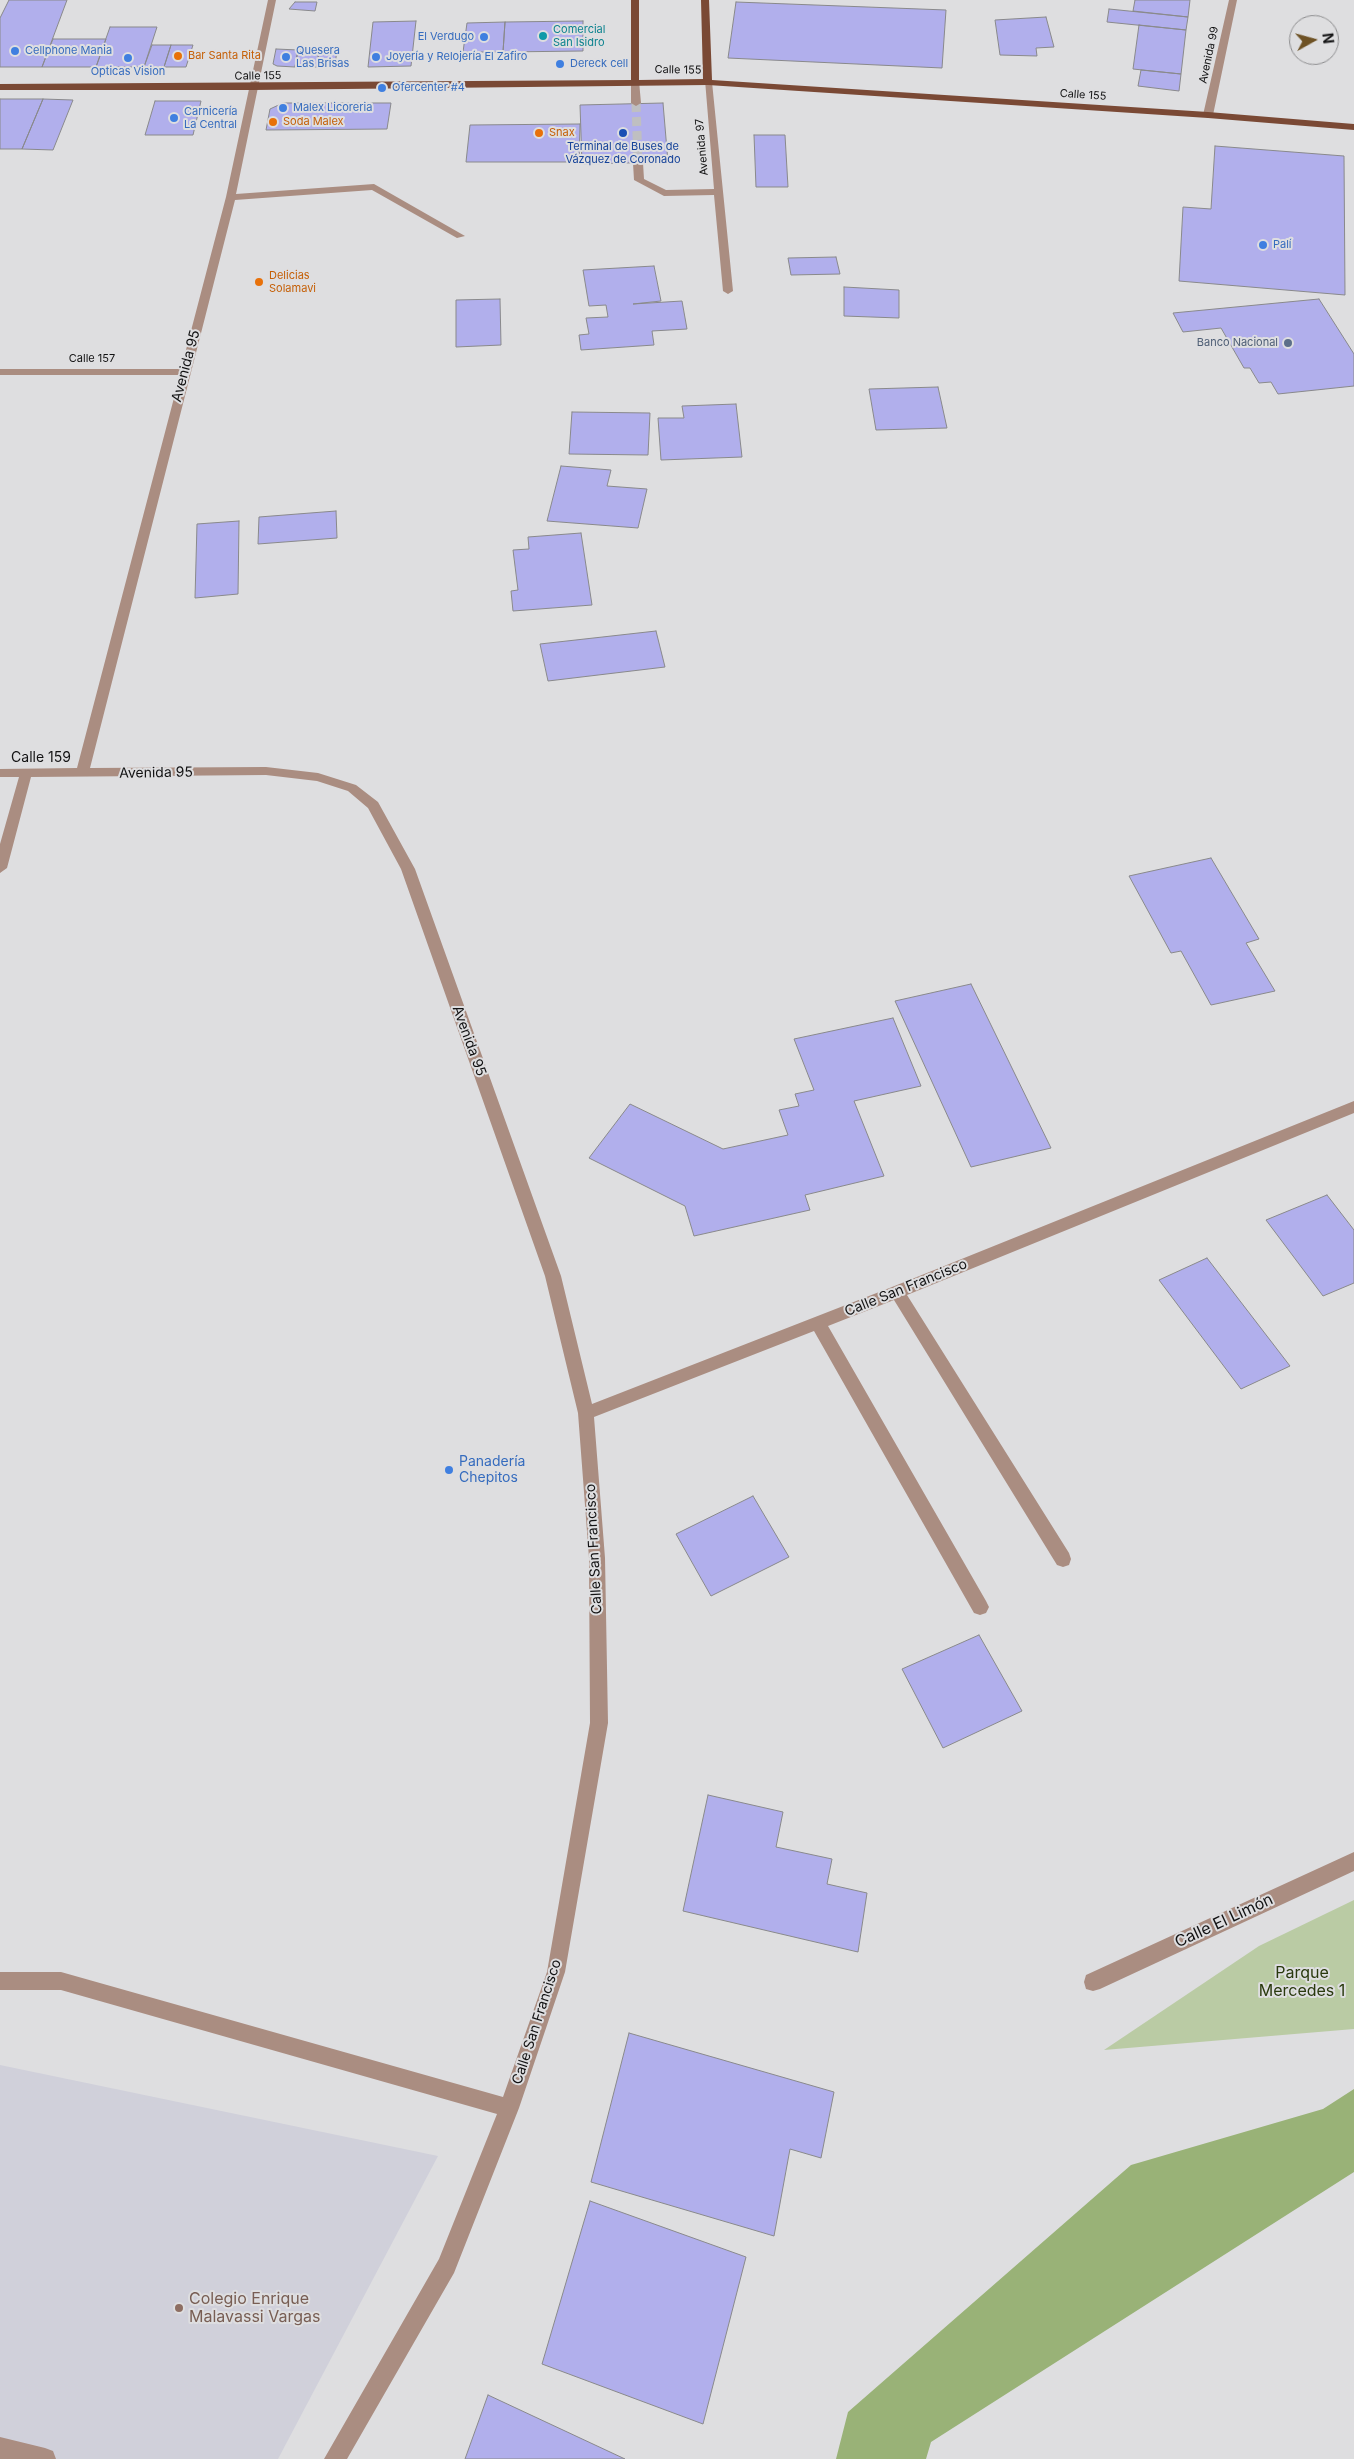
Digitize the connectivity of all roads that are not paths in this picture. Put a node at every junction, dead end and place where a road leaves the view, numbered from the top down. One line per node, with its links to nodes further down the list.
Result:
1 (272, 0): 8 (street, Avenida 95)
2 (635, 0): 5 (main road)
3 (704, 0): 6 (main road, Avenida 97)
4 (1233, 0): 10 (street, Avenida 99)
5 (635, 81): 6 (main road, Calle 155); 8 (main road, Calle 155); 9 (street)
6 (708, 82): 10 (main road, Calle 155); 13 (street, Avenida 97)
7 (0, 87): 8 (main road, Calle 155)
8 (254, 87): 14 (street, Avenida 95)
9 (636, 103)
10 (1208, 115): 11 (main road, Calle 155)
11 (1353, 125)
12 (638, 163): 13 (street)
13 (718, 192): 16 (street, Avenida 97)
14 (231, 197): 15 (street); 18 (street, Avenida 95)
15 (460, 236)
16 (728, 291)
17 (0, 372): 18 (street, Calle 157)
18 (184, 372): 21 (street, Avenida 95)
19 (0, 773): 20 (street, Calle 159)
20 (26, 773): 21 (street, Calle 159); 22 (street)
21 (82, 774): 26 (street, Avenida 95)
22 (0, 868)
23 (1354, 1107): 24 (street, Calle San Francisco)
24 (897, 1292): 25 (street, Calle San Francisco); 27 (street)
25 (818, 1323): 26 (street, Calle San Francisco); 28 (street)
26 (586, 1413): 32 (street, Calle San Francisco)
27 (1063, 1559)
28 (980, 1607)
29 (1354, 1861): 31 (street, Calle El Limón)
30 (0, 1981): 32 (street)
31 (1093, 1982)
32 (509, 2108): 35 (street, Calle San Francisco)
33 (0, 2448): 34 (street)
34 (45, 2459)
35 (336, 2459)

